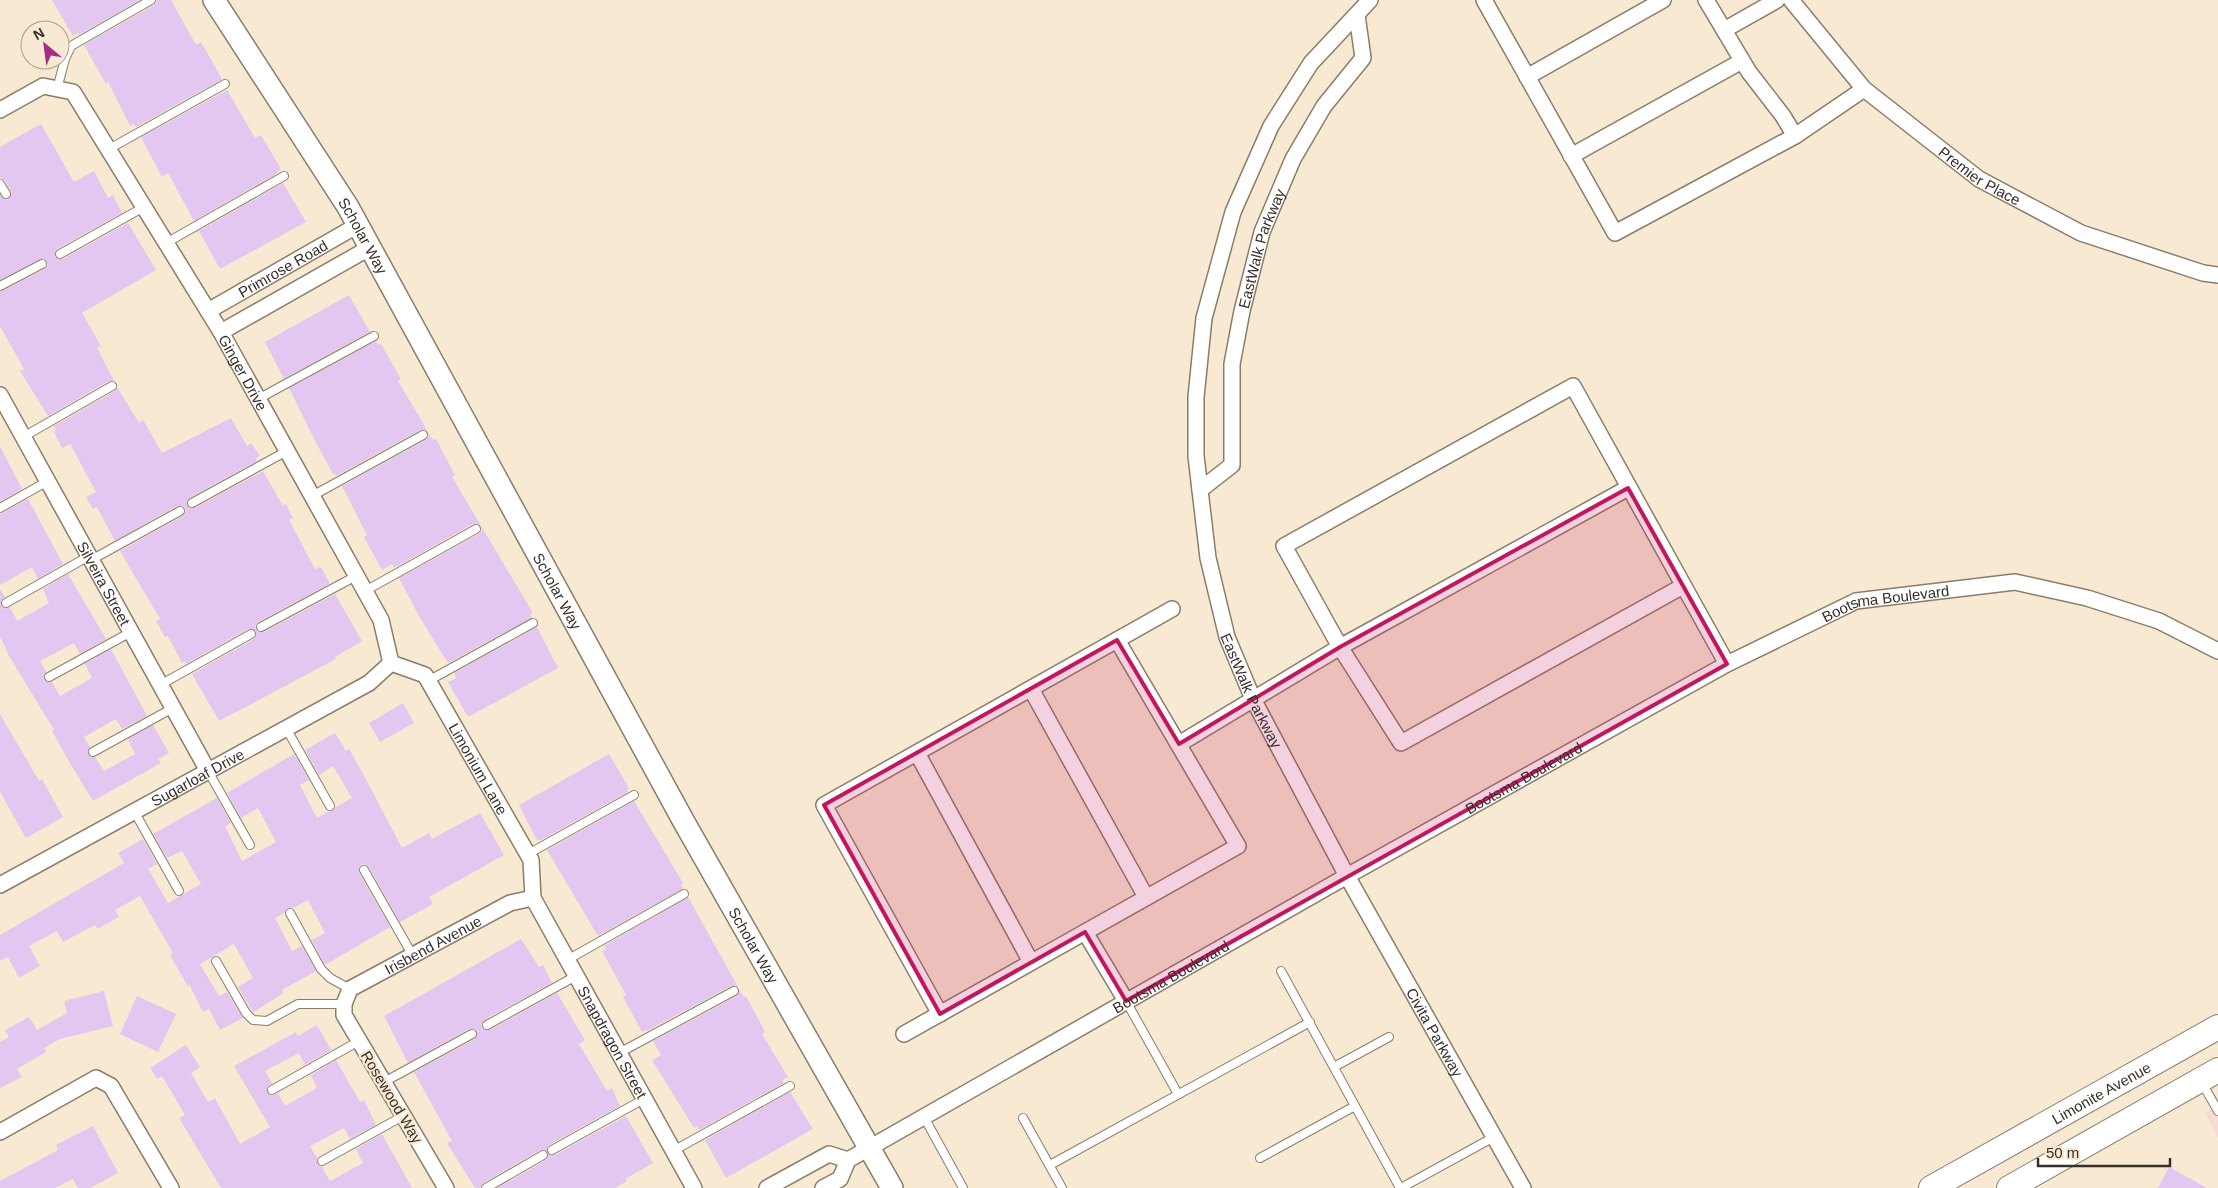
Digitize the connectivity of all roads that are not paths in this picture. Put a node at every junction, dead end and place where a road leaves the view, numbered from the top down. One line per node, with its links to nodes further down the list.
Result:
1 (151, 0): 14 (lane)
2 (214, 0): 24 (street, Scholar Way)
3 (1370, 0): 9 (street, EastWalk Parkway)
4 (1484, 0): 12 (street)
5 (1663, 0): 12 (street)
6 (1706, 0): 10 (street)
7 (1777, 0): 10 (street)
8 (1791, 0): 15 (street, Premier Place)
9 (1357, 15): 42 (street, EastWalk Parkway); 42 (street, EastWalk Parkway)
10 (1724, 30): 11 (street)
11 (1742, 60): 17 (street); 19 (street)
12 (1527, 76): 19 (street)
13 (225, 84): 18 (lane)
14 (57, 89): 16 (street); 18 (street, Ginger Drive)
15 (1864, 89): 17 (street); 29 (street, Premier Place)
16 (0, 110)
17 (1796, 136): 19 (street)
18 (109, 149): 23 (street, Ginger Drive)
19 (1571, 156)
20 (284, 176): 25 (lane)
21 (0, 184): 22 (lane)
22 (6, 194)
23 (144, 207): 25 (street, Ginger Drive); 27 (lane)
24 (358, 225): 26 (street, Scholar Way); 31 (street, Primrose Road)
25 (166, 242): 31 (street, Ginger Drive)
26 (371, 248): 32 (street, Primrose Road); 121 (street, Scholar Way)
27 (60, 254)
28 (42, 264): 30 (lane)
29 (2218, 275)
30 (0, 286)
31 (208, 311): 32 (street, Ginger Drive)
32 (221, 332): 35 (street, Ginger Drive)
33 (374, 336): 35 (lane)
34 (112, 386): 38 (lane)
35 (258, 399): 39 (street, Ginger Drive)
36 (2, 402): 38 (street, Silveira Street)
37 (423, 435): 43 (lane)
38 (23, 437): 40 (street, Silveira Street)
39 (287, 451): 43 (street, Ginger Drive); 44 (lane)
40 (48, 481): 45 (lane); 48 (street, Silveira Street)
41 (1628, 488): 50 (street); 59 (street); 59 (street)
42 (1200, 490): 67 (street, EastWalk Parkway)
43 (312, 496): 49 (street, Ginger Drive)
44 (192, 503)
45 (0, 508)
46 (180, 511): 48 (lane)
47 (476, 529): 51 (lane)
48 (90, 558): 52 (lane); 56 (street, Silveira Street)
49 (356, 576): 51 (street, Ginger Drive); 55 (lane)
50 (1683, 586): 59 (street); 62 (street)
51 (364, 591): 61 (street, Ginger Drive)
52 (6, 603)
53 (1172, 609): 58 (street)
54 (533, 623): 64 (lane)
55 (261, 627)
56 (131, 632): 63 (lane); 65 (street, Silveira Street)
57 (251, 634): 65 (lane)
58 (1118, 640): 66 (street); 70 (street)
59 (1340, 647): 67 (street)
60 (2218, 651): 62 (street, Bootsma Boulevard)
61 (391, 663): 64 (street); 69 (street, Sugarloaf Drive)
62 (1727, 664): 80 (street, Bootsma Boulevard)
63 (49, 677)
64 (428, 681): 78 (street, Limonium Lane)
65 (160, 685): 68 (street, Silveira Street)
66 (1030, 689): 72 (street); 84 (street)
67 (1253, 699): 70 (street); 80 (street, EastWalk Parkway)
68 (173, 708): 71 (lane); 73 (street, Silveira Street)
69 (286, 728): 73 (street, Sugarloaf Drive); 75 (lane)
70 (1179, 744): 84 (street)
71 (93, 752)
72 (917, 753): 91 (street); 98 (street)
73 (208, 771): 76 (street, Sugarloaf Drive); 77 (lane)
74 (634, 795): 78 (lane)
75 (330, 806)
76 (134, 811): 81 (street, Sugarloaf Drive); 82 (lane)
77 (250, 845)
78 (528, 854): 85 (street, Limonium Lane)
79 (364, 870): 88 (lane)
80 (1347, 876): 96 (street, Bootsma Boulevard); 120 (street, Civita Parkway)
81 (1, 883)
82 (179, 891)
83 (684, 894): 89 (lane)
84 (1146, 897): 87 (street)
85 (533, 898): 88 (street, Irisbend Avenue); 89 (street, Snapdragon Street)
86 (290, 914): 94 (lane)
87 (1085, 932): 91 (street); 96 (street)
88 (413, 956): 94 (street, Irisbend Avenue)
89 (567, 960): 93 (street, Snapdragon Street)
90 (216, 961): 97 (lane)
91 (1031, 962): 98 (street)
92 (1281, 971): 99 (lane)
93 (576, 976): 100 (lane); 106 (street, Snapdragon Street)
94 (350, 990): 97 (street)
95 (734, 991): 106 (lane)
96 (1126, 1001): 112 (lane); 117 (street, Bootsma Boulevard)
97 (344, 1004): 105 (street, Rosewood Way)
98 (940, 1014): 103 (street)
99 (1310, 1022): 107 (lane); 112 (lane)
100 (487, 1025)
101 (2218, 1027): 140 (main road, Limonite Avenue)
102 (472, 1034): 109 (lane)
103 (904, 1034)
104 (1389, 1037): 107 (lane)
105 (359, 1041): 109 (street, Rosewood Way); 111 (lane)
106 (619, 1053): 113 (street, Snapdragon Street)
107 (1334, 1067): 114 (lane)
108 (2209, 1075): 115 (lane); 141 (main road)
109 (384, 1082): 116 (street, Rosewood Way)
110 (790, 1086): 123 (lane)
111 (272, 1090)
112 (1178, 1094): 128 (lane)
113 (644, 1099): 122 (lane); 123 (street, Snapdragon Street)
114 (1355, 1106): 125 (lane); 138 (lane)
115 (2218, 1111)
116 (403, 1116): 127 (lane); 130 (street, Rosewood Way)
117 (924, 1117): 121 (street, Bootsma Boulevard); 136 (lane)
118 (1023, 1118): 128 (lane)
119 (0, 1132): 129 (street)
120 (1494, 1137): 138 (lane); 139 (street, Civita Parkway)
121 (869, 1148): 126 (street, Bootsma Boulevard); 135 (street, Scholar Way)
122 (552, 1150)
123 (673, 1151): 132 (street, Snapdragon Street)
124 (543, 1155): 131 (lane)
125 (1260, 1158)
126 (848, 1160): 133 (street); 134 (street)
127 (322, 1161)
128 (1050, 1165): 137 (lane)
129 (171, 1188)
130 (446, 1188)
131 (486, 1188)
132 (694, 1188)
133 (767, 1188)
134 (823, 1188)
135 (892, 1188)
136 (964, 1188)
137 (1062, 1188)
138 (1400, 1188)
139 (1523, 1188)
140 (1931, 1188)
141 (2009, 1188)

